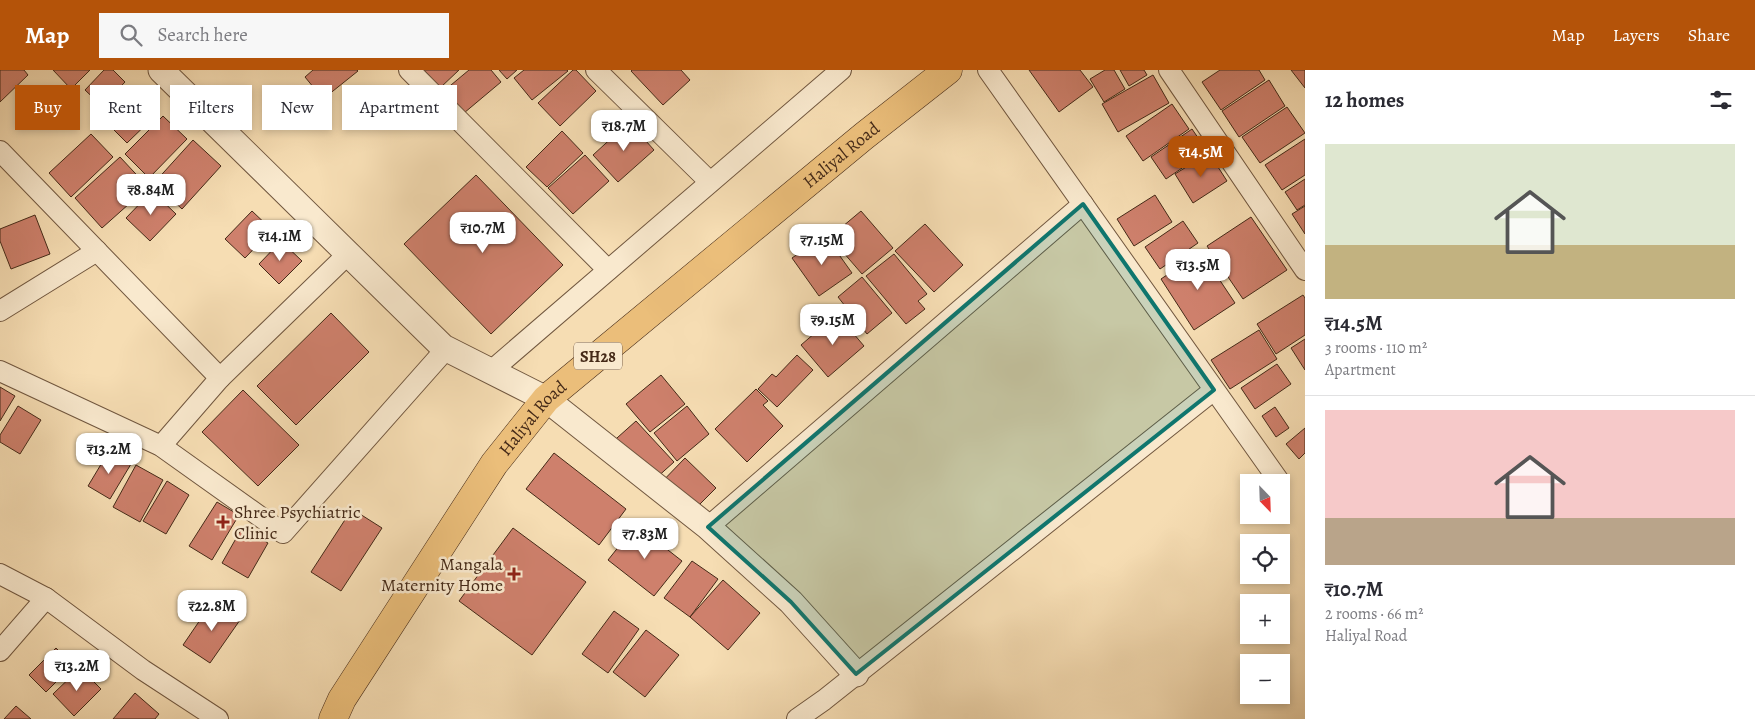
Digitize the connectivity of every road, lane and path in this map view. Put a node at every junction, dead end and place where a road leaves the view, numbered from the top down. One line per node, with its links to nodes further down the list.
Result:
1 (160, 70): 12 (street)
2 (409, 70): 13 (street)
3 (840, 70): 9 (street)
4 (948, 70): 21 (main road, Haliyal Road / SH28)
5 (988, 70): 10 (street)
6 (1169, 70): 14 (street)
7 (607, 73): 9 (street)
8 (0, 151): 11 (street)
9 (710, 182): 13 (street)
10 (1083, 204): 20 (street); 24 (street)
11 (97, 251): 15 (street); 19 (street)
12 (348, 254): 16 (street); 19 (street)
13 (608, 270): 18 (street)
14 (1305, 270)
15 (0, 311)
16 (446, 349): 18 (street); 22 (street)
17 (0, 371): 22 (street)
18 (491, 371): 21 (street)
19 (220, 378): 22 (street)
20 (1214, 390): 23 (street); 28 (street)
21 (546, 399): 24 (street); 30 (main road, Haliyal Road / SH28)
22 (161, 446)
23 (1274, 474)
24 (708, 527): 28 (street)
25 (0, 574): 26 (street)
26 (46, 598): 27 (street); 29 (street)
27 (0, 650)
28 (856, 674): 31 (street)
29 (218, 719)
30 (333, 719)
31 (797, 719)

